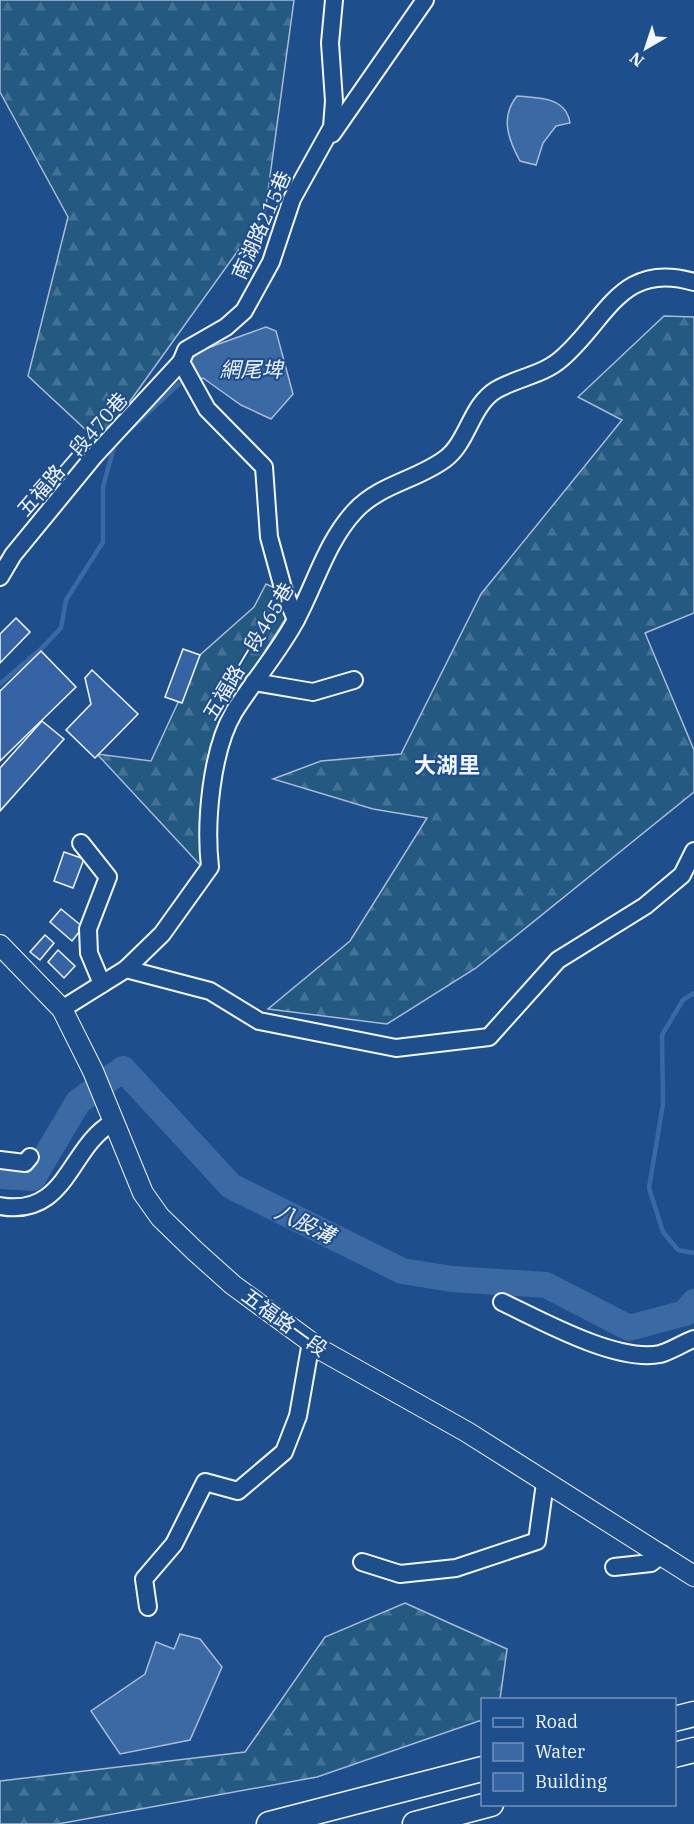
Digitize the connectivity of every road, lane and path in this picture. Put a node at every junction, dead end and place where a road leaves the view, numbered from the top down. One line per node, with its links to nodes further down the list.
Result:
1 (334, 0): 3 (lane, 南湖路215巷)
2 (425, 0): 3 (lane)
3 (326, 142): 5 (lane, 南湖路215巷)
4 (694, 282): 7 (lane, 五福路一段465巷)
5 (181, 362): 6 (lane, 五福路一段470巷); 7 (lane)
6 (0, 577)
7 (296, 620): 9 (lane, 五福路一段465巷)
8 (354, 680): 9 (lane)
9 (254, 682): 13 (lane, 五福路一段465巷)
10 (81, 843): 14 (lane)
11 (694, 851): 13 (lane)
12 (0, 945): 15 (main road, 五福路一段)
13 (126, 969): 14 (lane, 五福路一段465巷)
14 (102, 984): 15 (lane, 五福路一段465巷)
15 (62, 1010): 16 (main road, 五福路一段)
16 (112, 1123): 19 (lane); 22 (main road, 五福路一段)
17 (30, 1157): 18 (lane)
18 (0, 1160)
19 (0, 1206)
20 (502, 1302): 21 (lane)
21 (694, 1339)
22 (311, 1342): 23 (main road, 五福路一段); 28 (lane)
23 (545, 1483): 24 (main road, 五福路一段); 25 (lane)
24 (662, 1554): 26 (lane); 27 (main road, 五福路一段)
25 (362, 1562)
26 (614, 1568)
27 (694, 1576)
28 (148, 1606)
29 (694, 1714): 30 (highway)
30 (676, 1719)
31 (694, 1750): 32 (highway)
32 (676, 1755)
33 (481, 1770): 35 (highway)
34 (483, 1806): 36 (highway)
35 (269, 1824)
36 (415, 1824)

